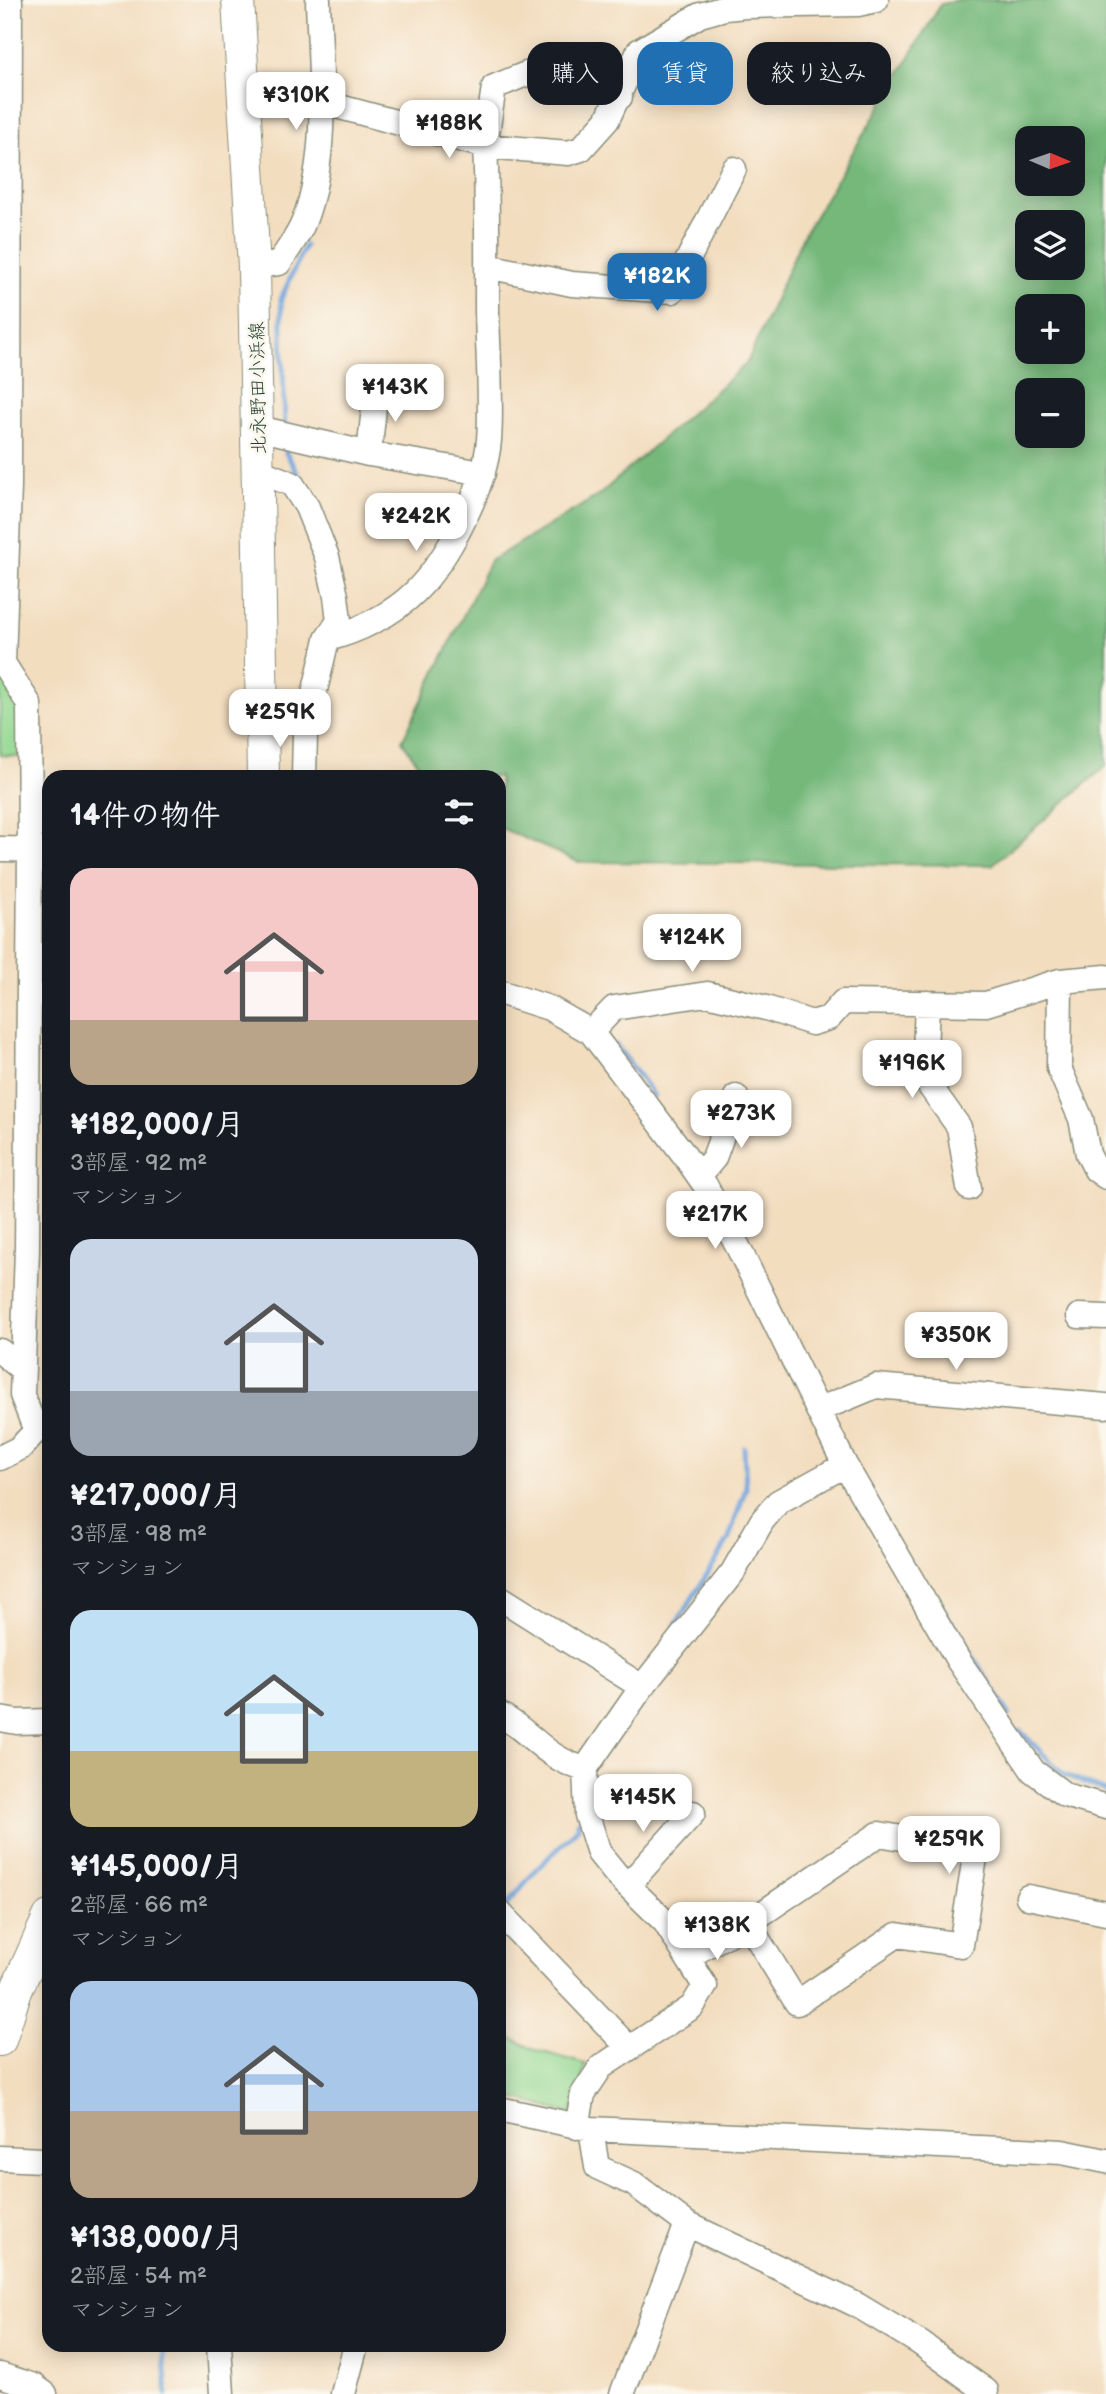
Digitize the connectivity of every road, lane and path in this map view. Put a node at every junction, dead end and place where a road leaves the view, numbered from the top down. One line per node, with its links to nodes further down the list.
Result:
1 (238, 0): 11 (main road, 北永野田小浜線)
2 (318, 0): 7 (street)
3 (876, 0): 6 (street)
4 (6, 15): 14 (street)
5 (527, 74): 9 (street)
6 (623, 90)
7 (329, 103): 9 (street); 11 (street)
8 (615, 105): 9 (street)
9 (485, 146): 12 (street)
10 (734, 169): 12 (street)
11 (254, 267): 15 (main road, 北永野田小浜線)
12 (487, 267): 18 (street)
13 (376, 389): 16 (street)
14 (4, 403): 23 (street)
15 (276, 432): 16 (street); 17 (main road, 北永野田小浜線)
16 (369, 454): 18 (street)
17 (259, 471): 19 (street); 20 (main road, 北永野田小浜線)
18 (483, 473): 19 (street)
19 (335, 637): 21 (street)
20 (262, 770)
21 (303, 770)
22 (0, 849): 23 (street)
23 (40, 850): 36 (street)
24 (1106, 977): 25 (street)
25 (1059, 981): 27 (street); 31 (street)
26 (506, 994): 28 (street)
27 (927, 1003): 28 (street); 32 (street)
28 (591, 1032): 30 (street)
29 (736, 1097): 30 (street)
30 (699, 1176): 38 (street)
31 (1106, 1177)
32 (969, 1188)
33 (1079, 1316): 34 (street)
34 (1106, 1317)
35 (0, 1351): 36 (street)
36 (23, 1370): 39 (street)
37 (1106, 1406): 38 (street)
38 (818, 1410): 42 (street)
39 (42, 1426)
40 (42, 1429): 41 (street)
41 (0, 1458)
42 (845, 1465): 44 (street); 49 (street)
43 (506, 1601): 44 (street)
44 (642, 1688): 48 (street)
45 (506, 1718): 48 (street)
46 (0, 1719): 47 (street)
47 (42, 1721)
48 (577, 1767): 51 (street)
49 (1106, 1807)
50 (693, 1813): 51 (street)
51 (628, 1885): 57 (street)
52 (1028, 1897): 53 (street)
53 (1106, 1913)
54 (506, 1919): 59 (street)
55 (748, 1923): 55 (street); 57 (street)
56 (42, 1933): 58 (main road)
57 (687, 1957): 59 (street)
58 (2, 2027)
59 (629, 2048): 61 (street)
60 (506, 2111): 61 (street)
61 (584, 2128): 64 (street); 65 (street)
62 (0, 2158): 63 (street)
63 (42, 2160)
64 (1106, 2161)
65 (687, 2224): 69 (street); 73 (street)
66 (219, 2352): 71 (street)
67 (354, 2352): 72 (street)
68 (0, 2375): 70 (street)
69 (988, 2393)
70 (45, 2394)
71 (222, 2394)
72 (343, 2394)
73 (622, 2394)

